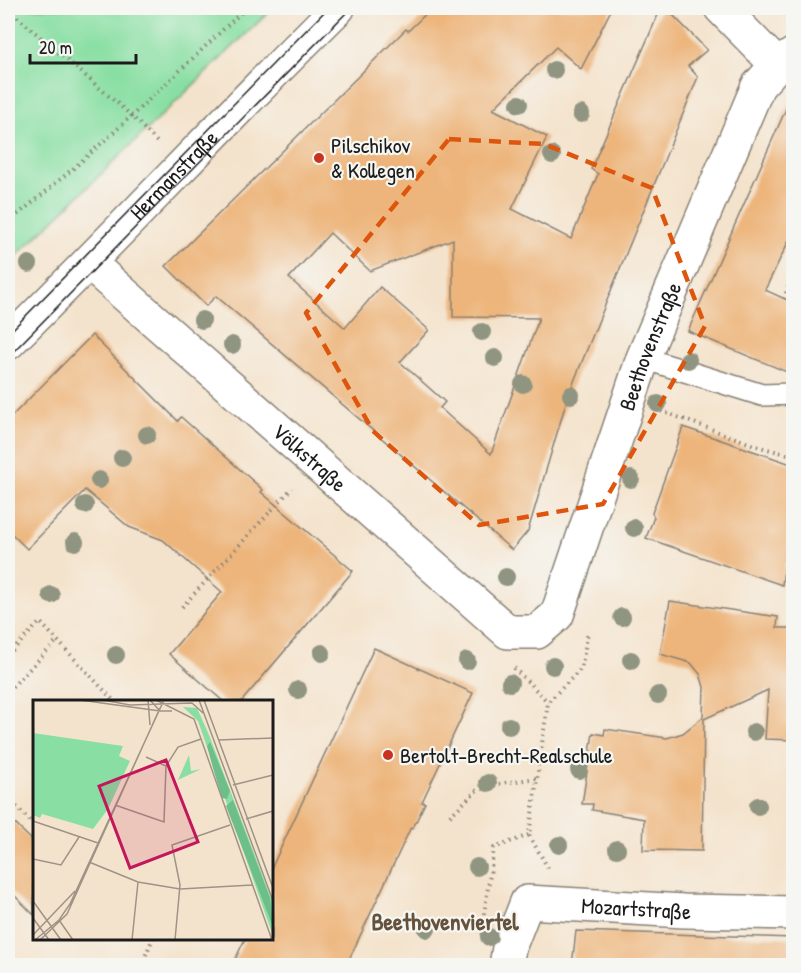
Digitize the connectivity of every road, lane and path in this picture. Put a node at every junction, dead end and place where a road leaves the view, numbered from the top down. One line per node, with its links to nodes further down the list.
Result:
1 (246, 8): 6 (path)
2 (338, 8): 7 (street, Hermanstraße)
3 (721, 8): 5 (street, Beethovenstraße)
4 (8, 9): 6 (path)
5 (785, 60): 13 (street, Beethovenstraße)
6 (132, 116): 7 (path); 8 (path)
7 (180, 170): 9 (street, Hermanstraße)
8 (8, 222)
9 (90, 263): 12 (street, Hermanstraße); 17 (street, Völkstraße)
10 (794, 269): 11 (path)
11 (784, 299)
12 (8, 343)
13 (643, 358): 14 (lane); 15 (street, Beethovenstraße)
14 (794, 394)
15 (627, 399): 16 (path); 20 (street, Beethovenstraße)
16 (794, 456)
17 (317, 462): 18 (path); 20 (street, Völkstraße)
18 (182, 607)
19 (589, 628): 25 (path)
20 (537, 632)
21 (57, 640): 22 (path); 23 (path); 24 (path)
22 (8, 654)
23 (8, 691)
24 (113, 700)
25 (537, 778): 27 (path); 29 (path)
26 (8, 798): 28 (path)
27 (450, 816)
28 (33, 824)
29 (529, 835): 30 (path); 31 (path)
30 (556, 871)
31 (483, 912)
32 (794, 913): 34 (street, Mozartstraße)
33 (153, 940): 35 (path)
34 (507, 957)
35 (141, 966)

